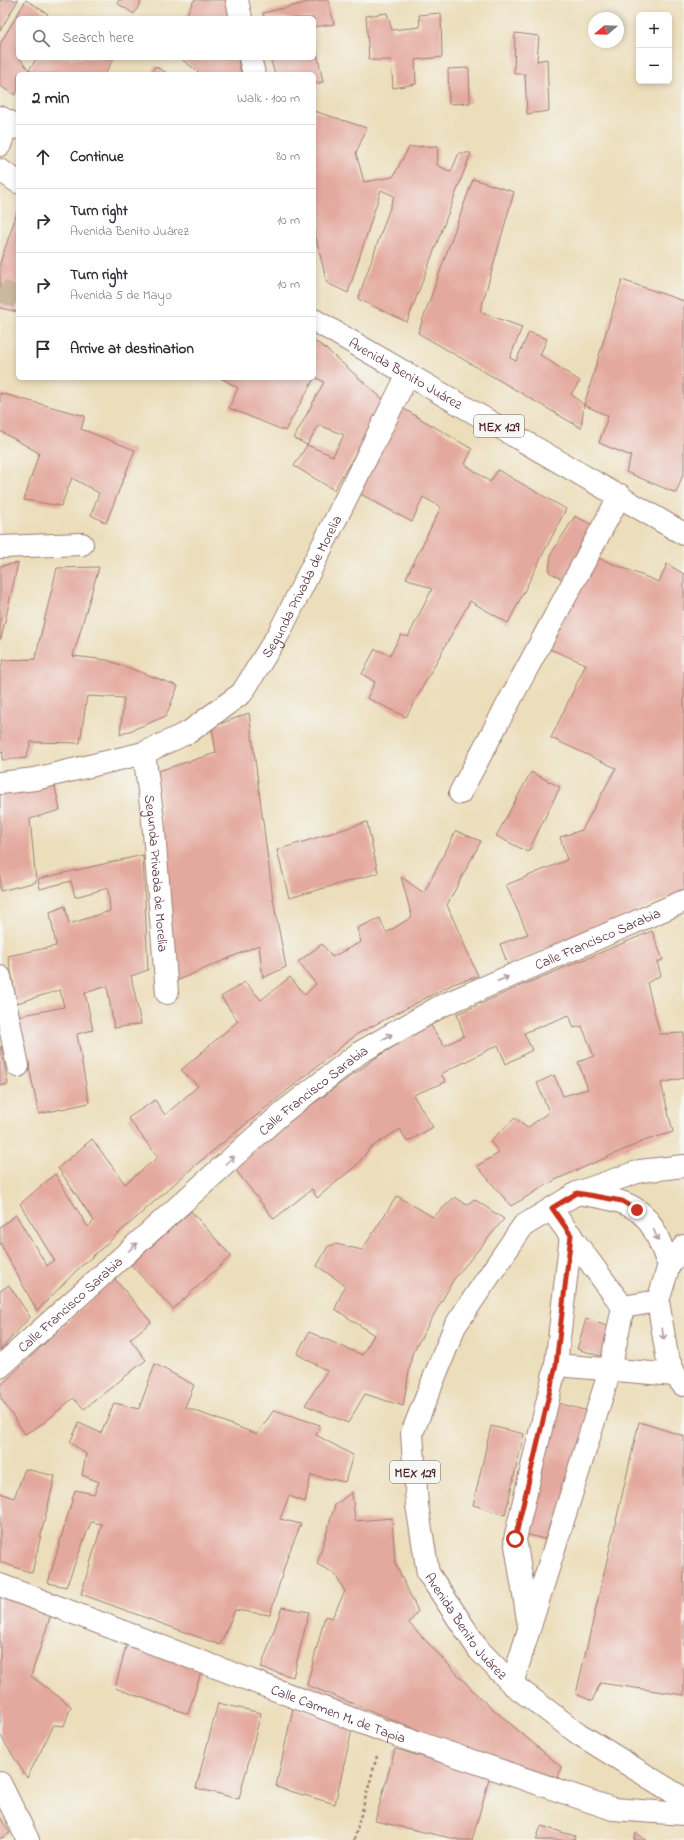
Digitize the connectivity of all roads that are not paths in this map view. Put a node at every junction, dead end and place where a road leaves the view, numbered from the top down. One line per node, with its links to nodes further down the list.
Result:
1 (237, 0): 2 (street)
2 (241, 16)
3 (250, 60): 4 (street)
4 (254, 72)
5 (9, 122): 6 (street)
6 (0, 145)
7 (0, 170): 8 (street)
8 (16, 181)
9 (316, 321): 10 (street, Avenida Benito Juárez / MEX 129)
10 (408, 374): 11 (street, Avenida Benito Juárez / MEX 129); 15 (street, Segunda Privada de Morelia)
11 (620, 495): 12 (street, Avenida Benito Juárez / MEX 129); 17 (street)
12 (683, 528)
13 (82, 544): 14 (street)
14 (0, 547)
15 (144, 753): 16 (street, Segunda Privada de Morelia); 20 (street, Segunda Privada de Morelia)
16 (0, 783)
17 (460, 793)
18 (684, 901): 31 (street, Calle Francisco Sarabia, one-way to 18)
19 (0, 977): 21 (street)
20 (167, 993)
21 (18, 1066)
22 (684, 1166): 23 (street, Avenida Benito Juárez / MEX 129)
23 (577, 1193): 24 (street, Avenida Benito Juárez / MEX 129); 27 (street, one-way to 27)
24 (552, 1208): 25 (street); 36 (street, Avenida Benito Juárez / MEX 129)
25 (571, 1235): 29 (street); 30 (street)
26 (684, 1246): 27 (street)
27 (669, 1265): 28 (street)
28 (658, 1300): 29 (street); 33 (street, one-way to 33)
29 (624, 1307): 32 (street)
30 (556, 1365): 32 (street); 35 (street)
31 (0, 1367)
32 (610, 1370): 33 (street); 35 (street)
33 (680, 1380)
34 (0, 1585): 39 (street, Calle Carmen M. de Tapia)
35 (530, 1632): 36 (street)
36 (512, 1684): 38 (street, Avenida Benito Juárez / MEX 129)
37 (0, 1783): 40 (street)
38 (684, 1799)
39 (684, 1814)
40 (28, 1840)

